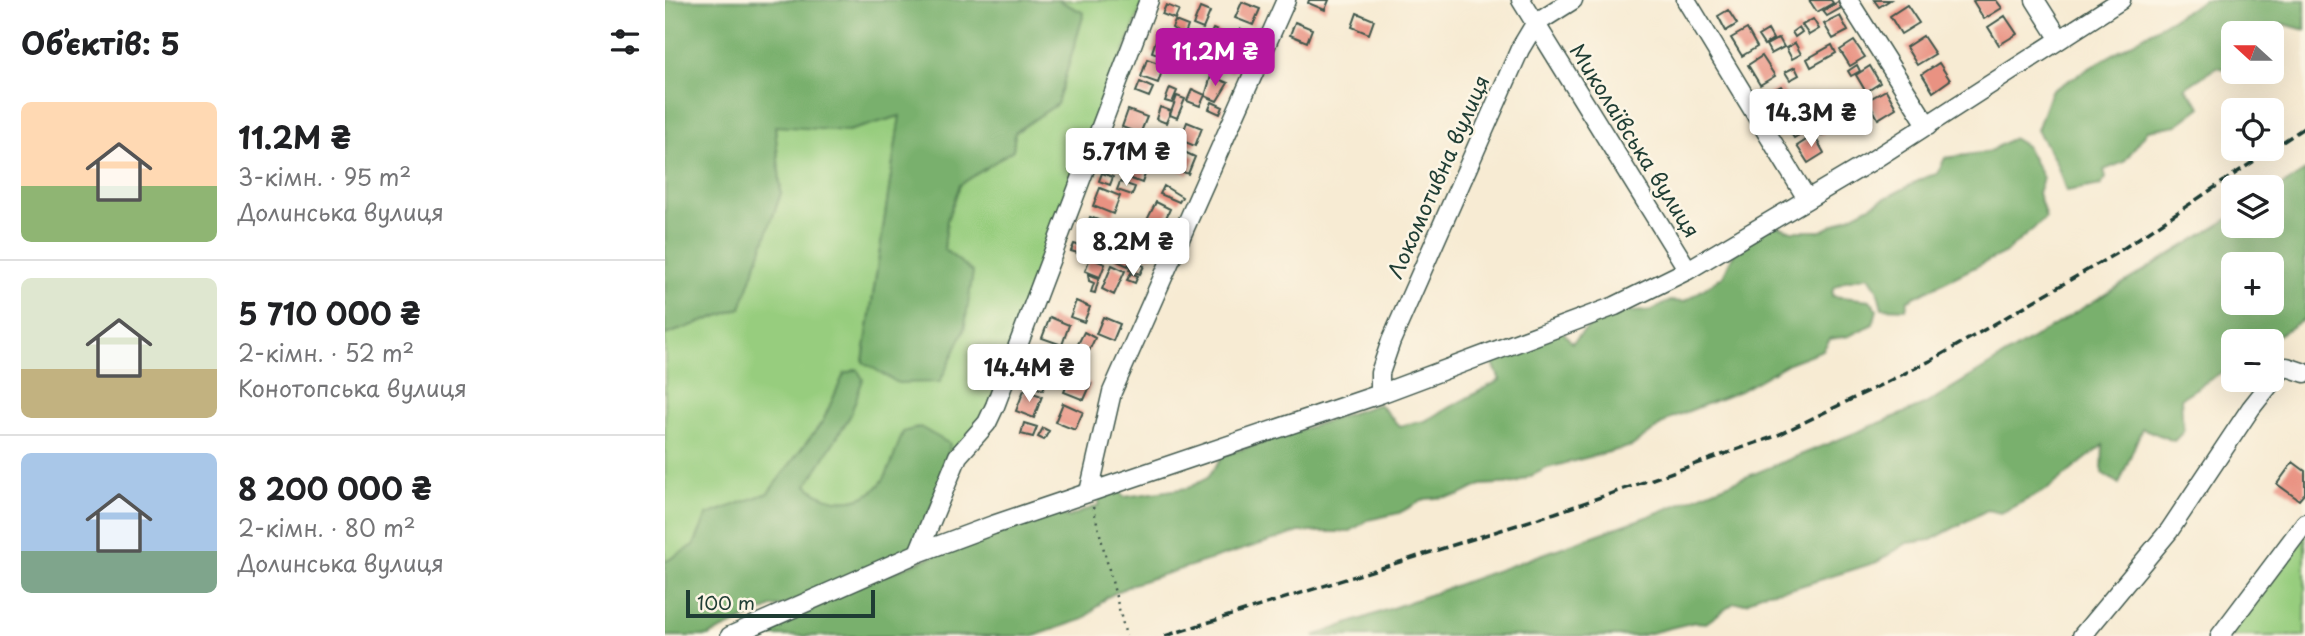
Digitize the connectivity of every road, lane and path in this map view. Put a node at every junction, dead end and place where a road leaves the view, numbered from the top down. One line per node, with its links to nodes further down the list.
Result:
1 (1149, 0): 18 (street)
2 (1286, 0): 16 (street)
3 (1521, 0): 9 (street, Миколаївська вулиця)
4 (1573, 0): 9 (street, Локомотивна вулиця)
5 (1686, 0): 12 (street)
6 (1848, 0): 11 (street)
7 (2035, 0): 10 (street)
8 (2121, 0): 10 (street)
9 (1535, 24): 13 (street, Миколаївська вулиця); 15 (street, Локомотивна вулиця)
10 (2059, 38): 11 (street)
11 (1928, 126): 12 (street)
12 (1806, 197): 13 (street)
13 (1688, 270): 15 (street)
14 (2305, 373): 21 (street)
15 (1380, 394): 16 (street)
16 (1089, 492): 18 (street); 20 (path)
17 (2305, 523): 22 (street)
18 (918, 553): 19 (street)
19 (730, 636)
20 (1126, 636)
21 (2082, 636)
22 (2220, 636)

